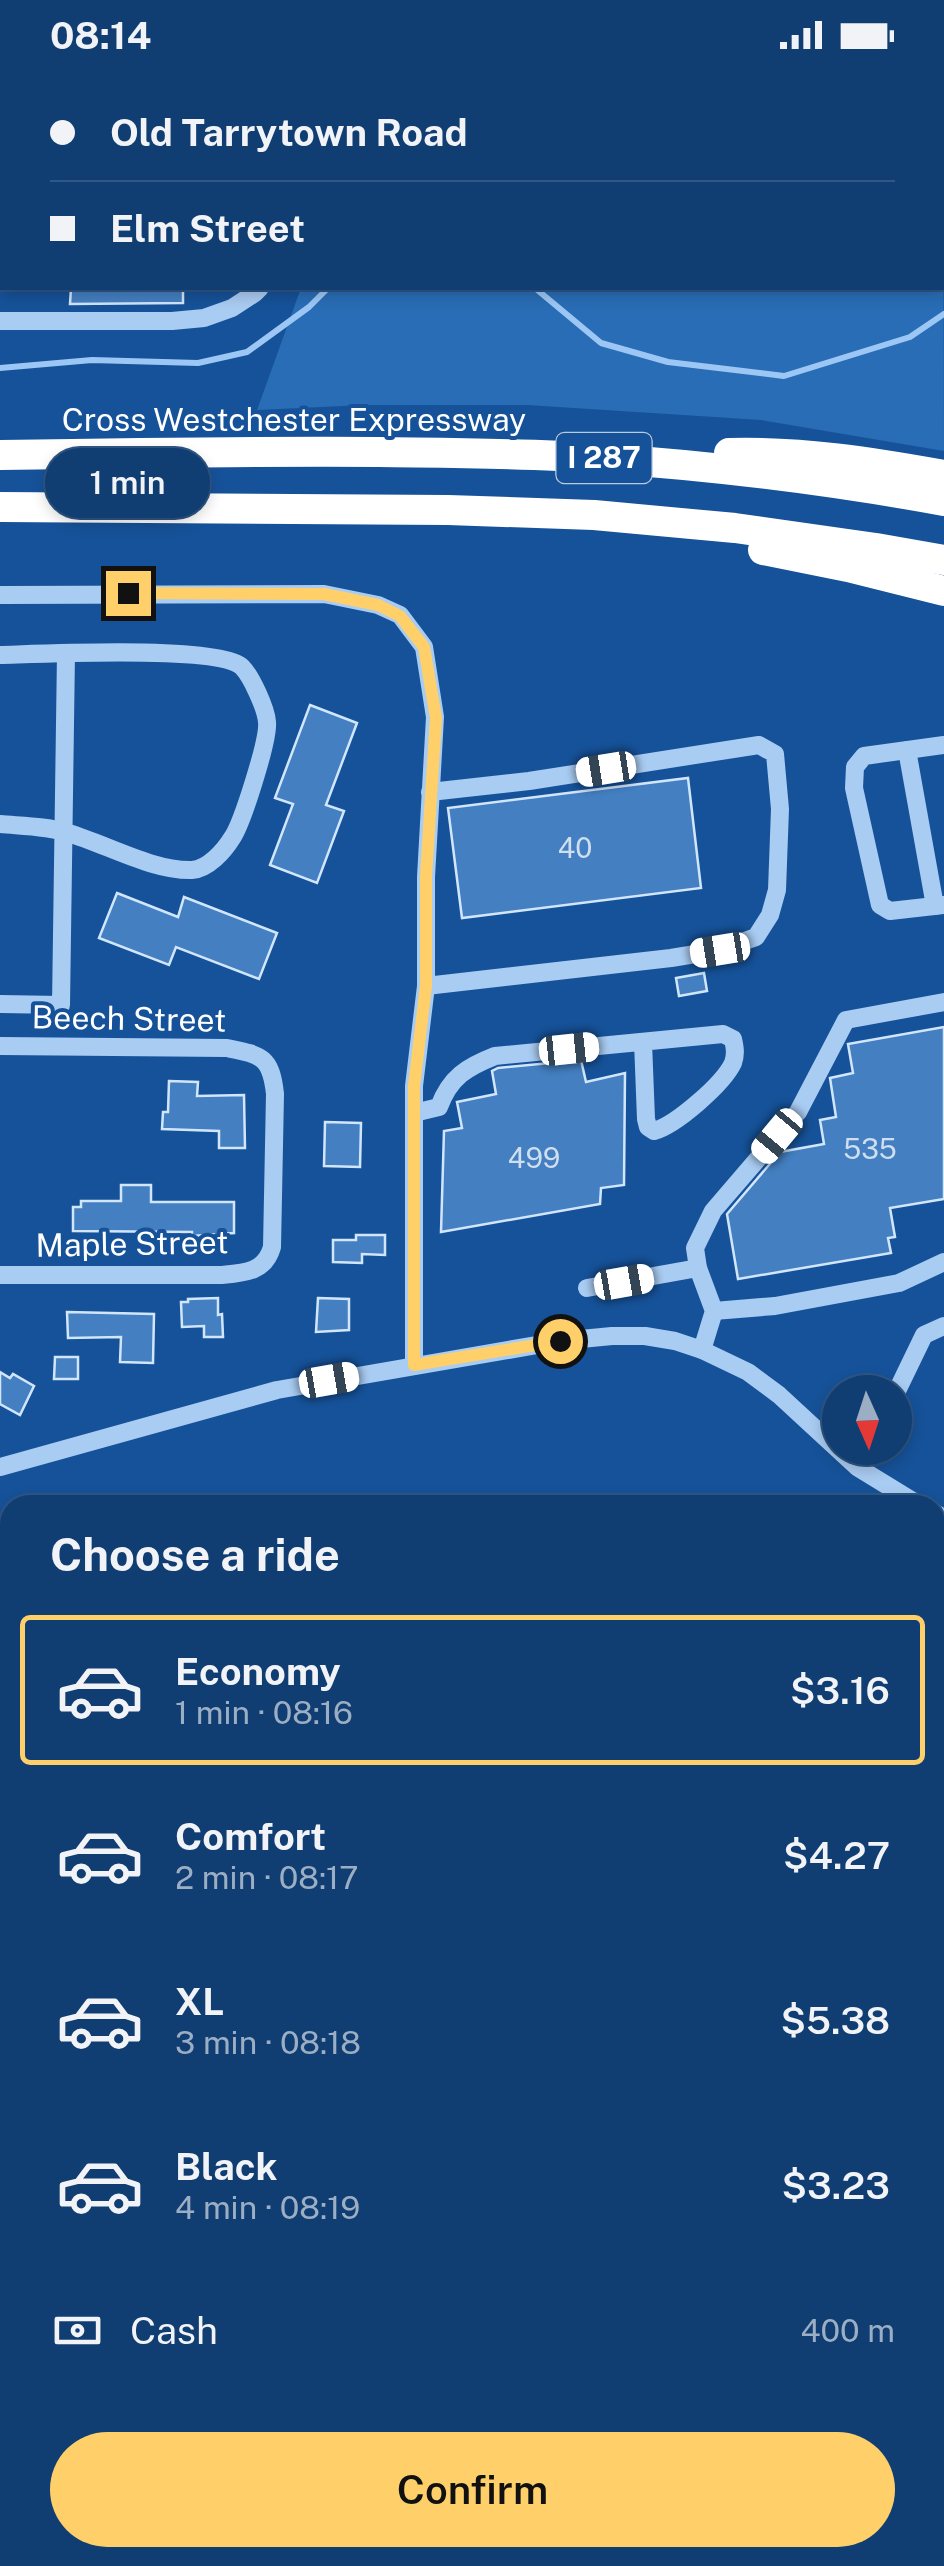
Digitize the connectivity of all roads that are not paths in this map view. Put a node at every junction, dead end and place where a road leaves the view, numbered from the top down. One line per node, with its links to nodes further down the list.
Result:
1 (258, 290): 2 (street)
2 (0, 321)
3 (0, 455): 4 (highway, Cross Westchester Expressway / I 287)
4 (597, 458): 5 (highway); 6 (highway, Cross Westchester Expressway / I 287)
5 (944, 474)
6 (944, 501)
7 (0, 507): 8 (highway, I 287)
8 (594, 516): 9 (highway, I 287); 10 (highway)
9 (944, 560)
10 (944, 592)
11 (0, 594): 16 (street)
12 (66, 654): 13 (street); 18 (street); 18 (street)
13 (0, 655)
14 (944, 745): 15 (street)
15 (908, 750): 19 (street); 19 (street)
16 (430, 792): 20 (street); 20 (street)
17 (0, 824): 18 (street)
18 (65, 831): 22 (street)
19 (940, 905)
20 (426, 986): 25 (street)
21 (944, 1002): 28 (street)
22 (0, 1004)
23 (643, 1042): 23 (street); 25 (street)
24 (0, 1046): 27 (street, Beech Street)
25 (414, 1113): 34 (street)
26 (944, 1262): 31 (street)
27 (263, 1266): 29 (street, Maple Street)
28 (698, 1268): 30 (street); 31 (street)
29 (0, 1275)
30 (587, 1288)
31 (714, 1311): 33 (street)
32 (944, 1326): 35 (street)
33 (702, 1350): 34 (street); 37 (street)
34 (414, 1365): 36 (street)
35 (905, 1375)
36 (0, 1467)
37 (857, 1467): 38 (street)
38 (903, 1495)

